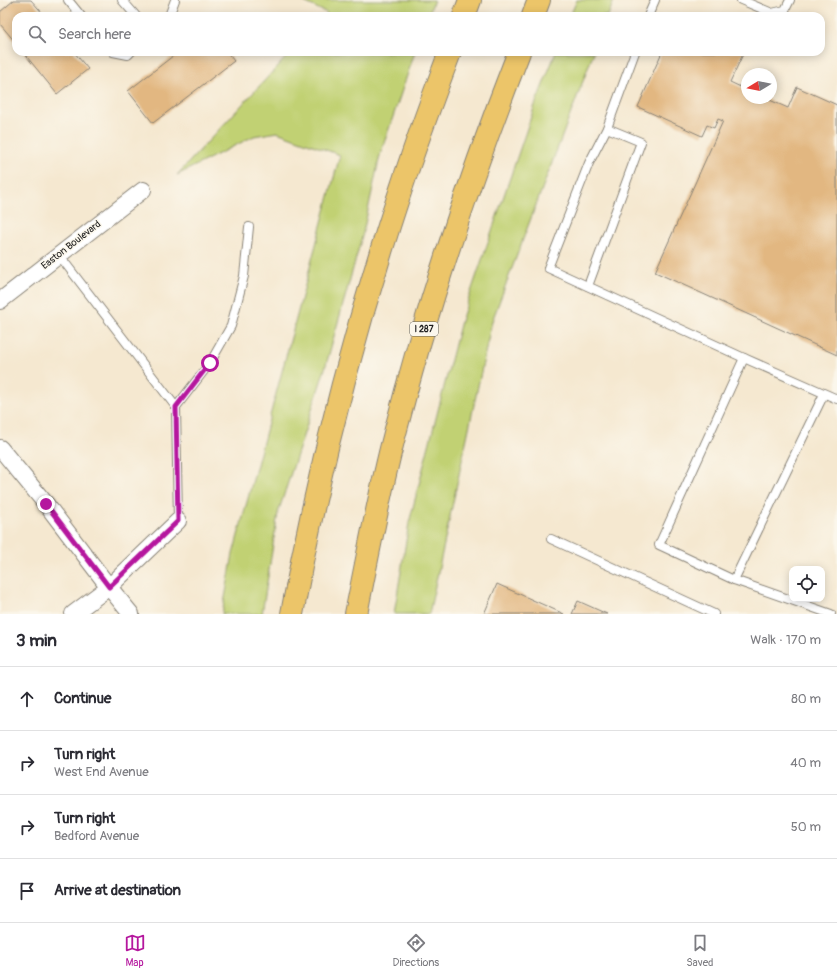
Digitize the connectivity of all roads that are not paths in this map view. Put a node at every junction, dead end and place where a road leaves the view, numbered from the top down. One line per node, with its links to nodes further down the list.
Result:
1 (68, 0): 9 (lane)
2 (122, 0): 10 (lane)
3 (175, 0): 11 (lane)
4 (470, 0): 12 (highway)
5 (539, 0): 13 (highway)
6 (655, 0): 14 (lane)
7 (742, 0): 15 (lane)
8 (790, 0): 16 (lane)
9 (77, 12)
10 (132, 12)
11 (171, 12)
12 (466, 12)
13 (534, 12)
14 (650, 12)
15 (768, 12)
16 (778, 12)
17 (449, 56): 37 (highway)
18 (518, 56): 38 (highway, I 287)
19 (634, 56): 20 (lane)
20 (607, 128): 24 (lane); 24 (lane)
21 (143, 190): 23 (street, Easton Boulevard)
22 (249, 227): 29 (lane)
23 (59, 255): 25 (street, Easton Boulevard); 29 (lane)
24 (588, 286): 26 (lane)
25 (0, 301)
26 (744, 358): 27 (lane); 33 (lane)
27 (824, 394): 28 (lane); 33 (lane)
28 (837, 399)
29 (176, 407): 31 (lane)
30 (0, 448): 34 (street)
31 (178, 521): 34 (street)
32 (551, 539): 39 (lane)
33 (734, 580): 40 (lane)
34 (109, 587): 35 (street); 36 (street)
35 (73, 614)
36 (131, 614)
37 (292, 614)
38 (356, 614)
39 (714, 614)
40 (831, 614)

